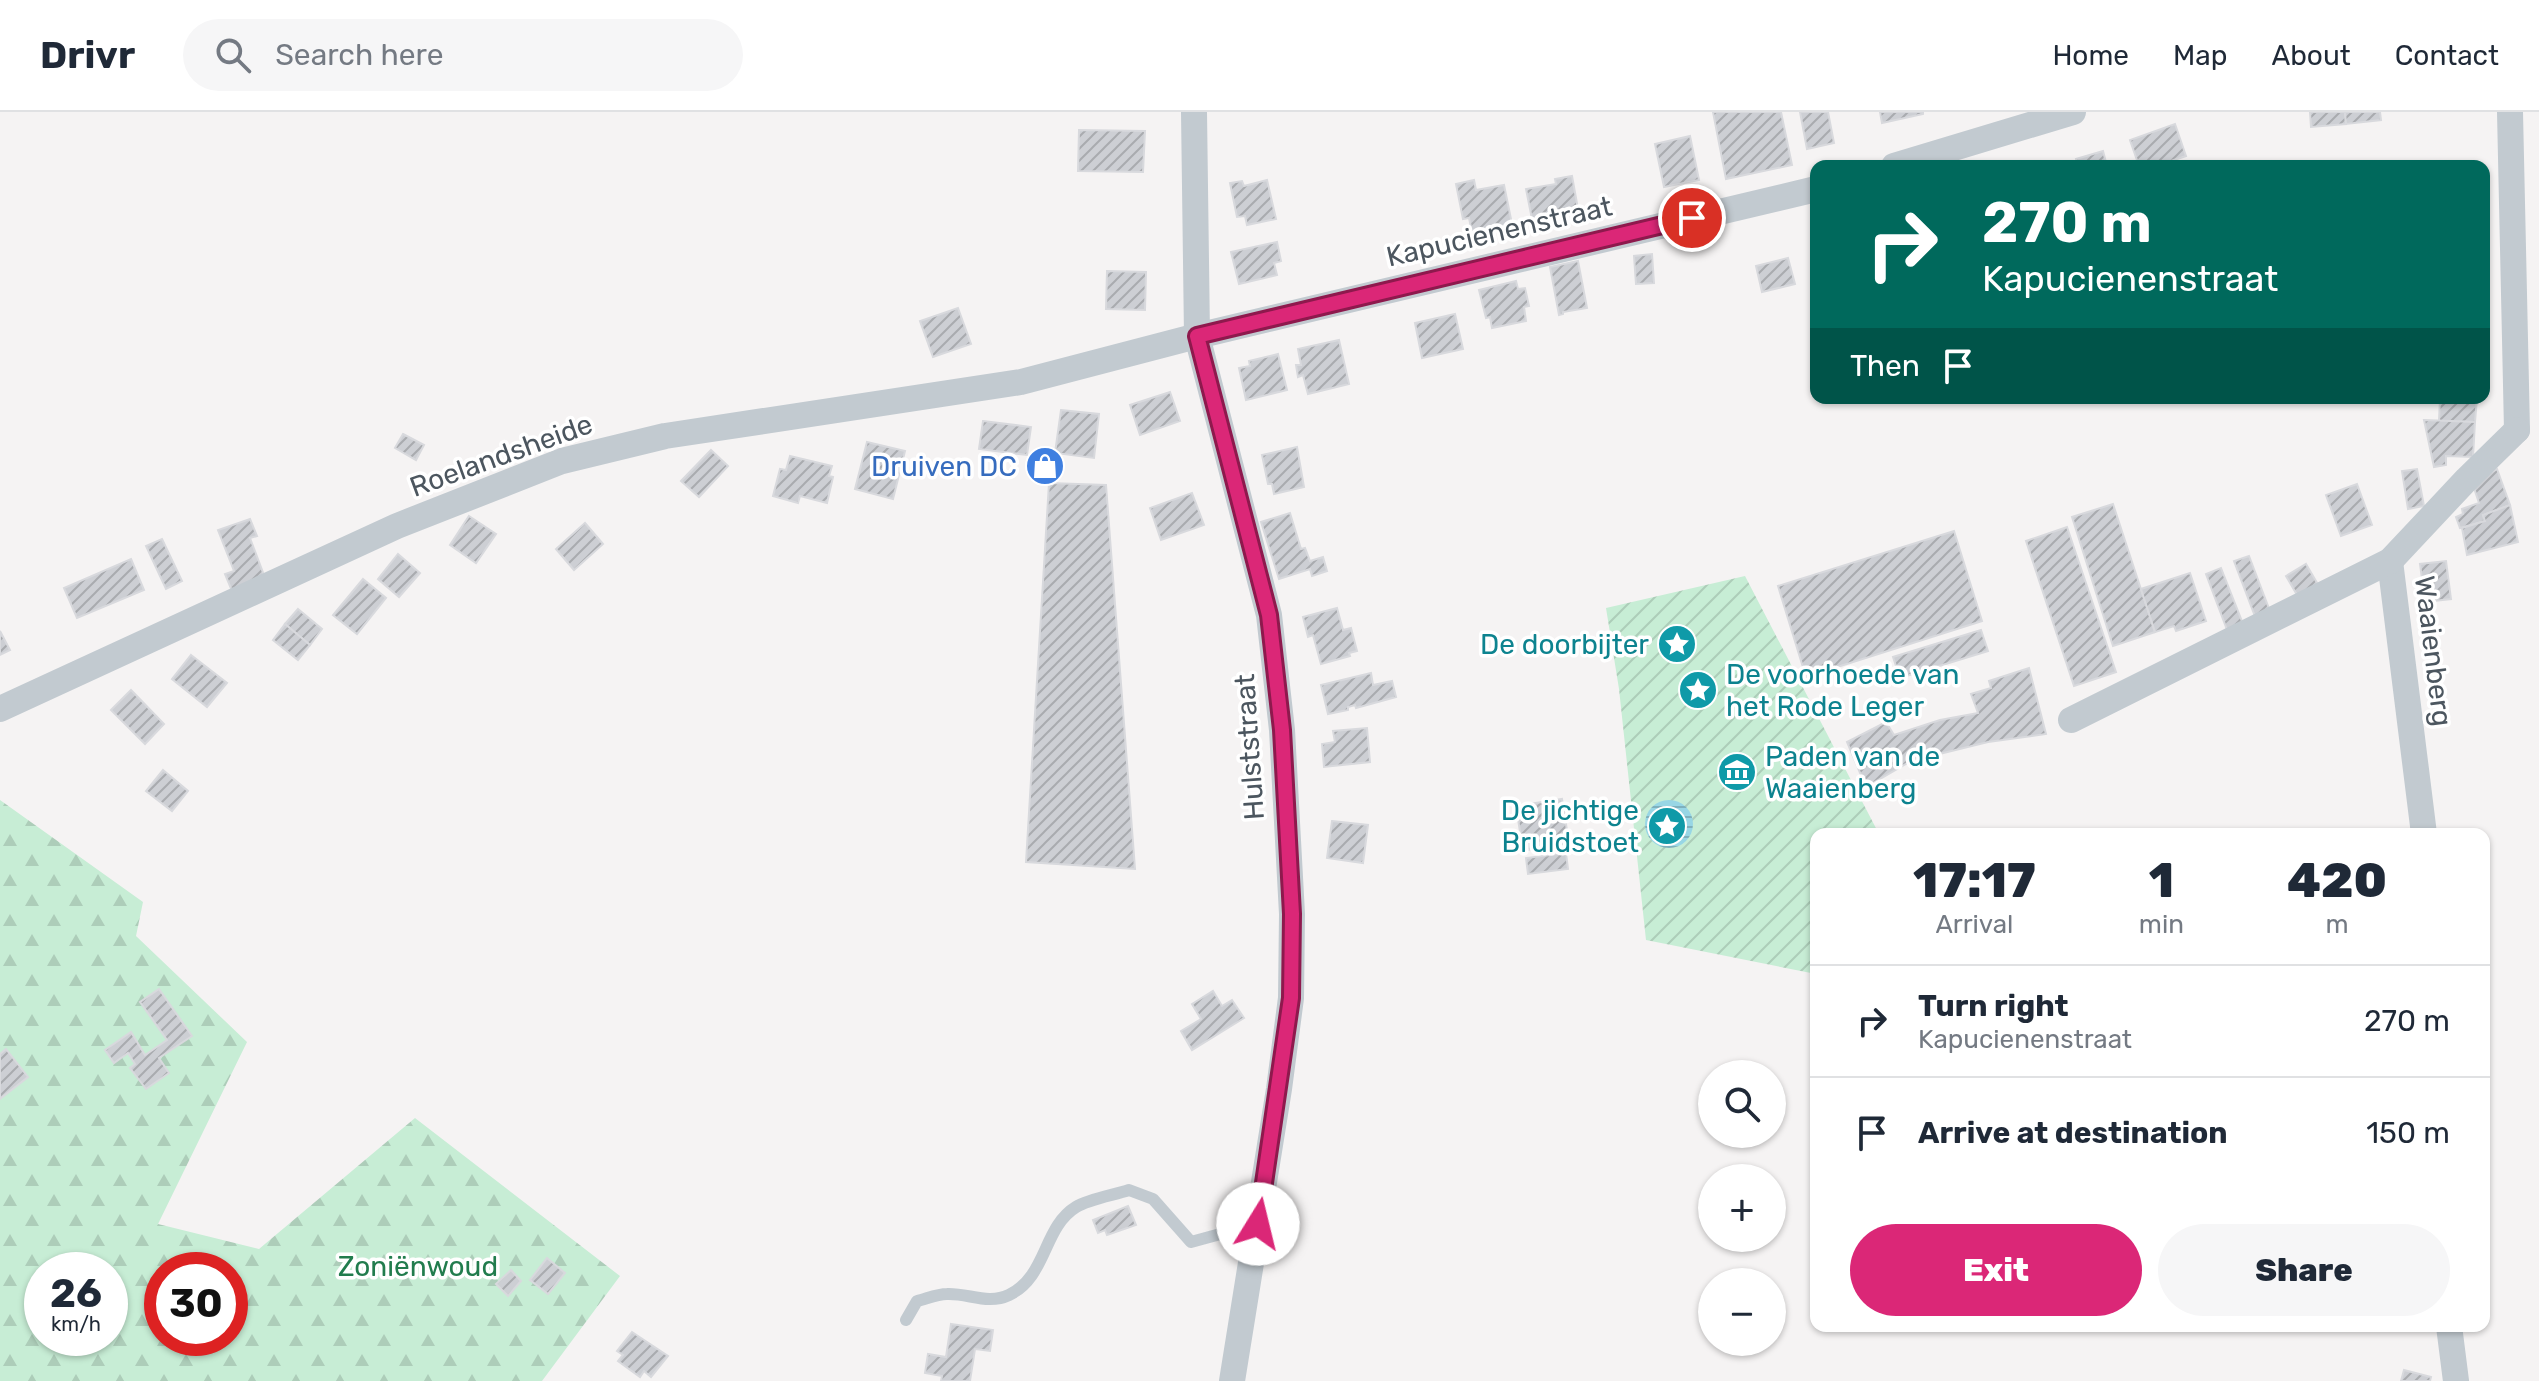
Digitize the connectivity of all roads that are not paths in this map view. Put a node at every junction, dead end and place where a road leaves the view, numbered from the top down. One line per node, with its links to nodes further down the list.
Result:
1 (1194, 112): 6 (street, Hulststraat)
2 (2073, 112): 4 (street)
3 (2510, 112): 7 (street)
4 (1914, 160)
5 (1810, 190): 6 (street, Kapucienenstraat)
6 (1197, 336): 9 (street, Roelandsheide); 12 (street, Hulststraat)
7 (2528, 433): 8 (street, Waaienberg)
8 (2390, 561): 10 (street); 11 (street, Waaienberg)
9 (0, 709)
10 (2071, 720)
11 (2423, 828)
12 (1258, 1224): 13 (lane); 15 (street, Hulststraat)
13 (906, 1320)
14 (2450, 1332): 16 (street)
15 (1232, 1381)
16 (2456, 1381)

